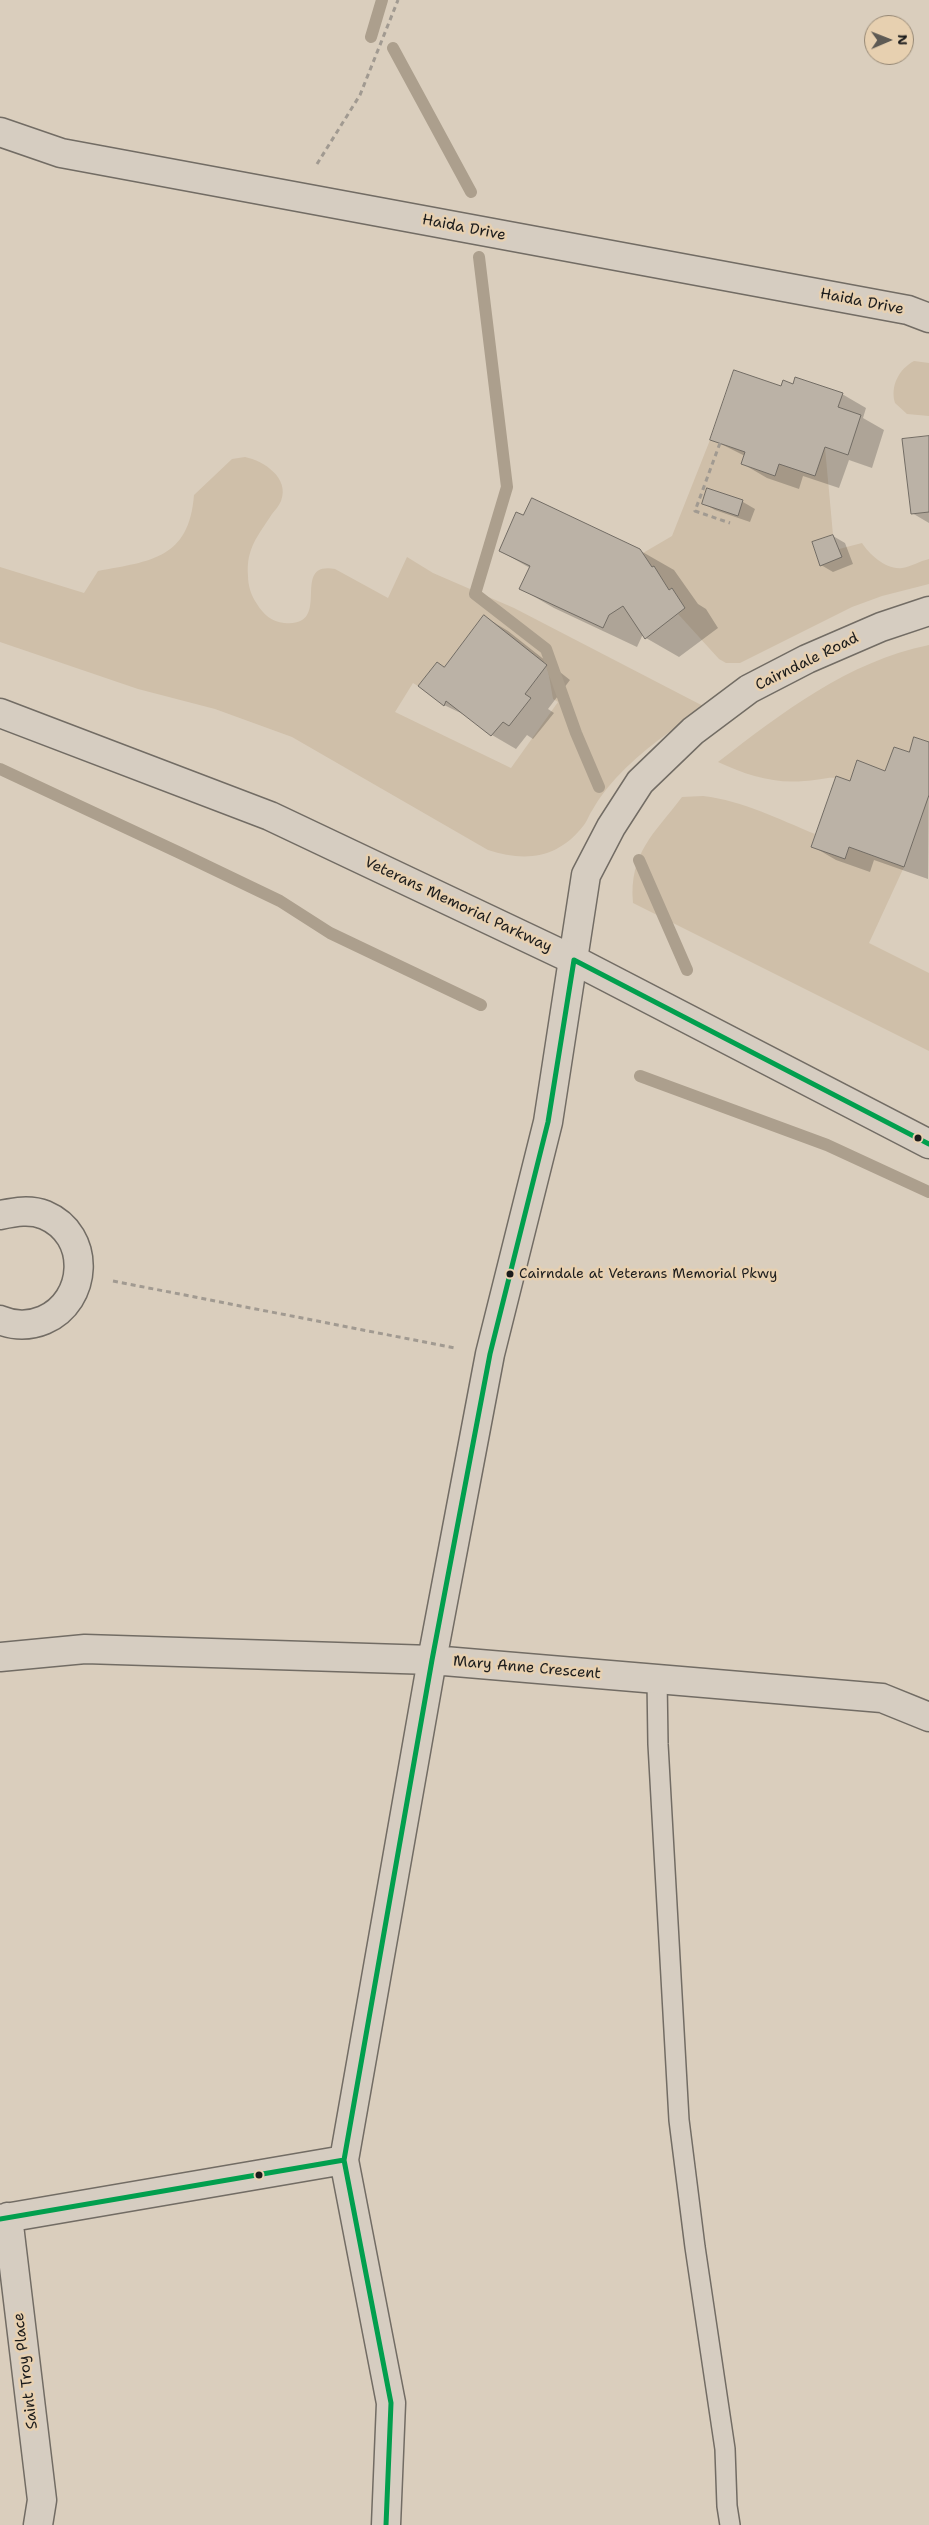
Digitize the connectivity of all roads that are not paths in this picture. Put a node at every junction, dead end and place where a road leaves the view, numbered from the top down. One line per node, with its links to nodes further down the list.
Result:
1 (0, 132): 2 (street, Haida Drive)
2 (929, 318)
3 (929, 611): 5 (street, Cairndale Road)
4 (0, 713): 5 (street, Veterans Memorial Parkway)
5 (574, 960): 6 (street, Veterans Memorial Parkway); 10 (street, Cairndale Road)
6 (929, 1144)
7 (0, 1215): 8 (street)
8 (0, 1320)
9 (0, 1656): 10 (street, Mary Anne Crescent)
10 (432, 1660): 11 (street, Mary Anne Crescent); 13 (street, Cairndale Road)
11 (657, 1679): 12 (street, Mary Anne Crescent); 17 (lane)
12 (929, 1717)
13 (344, 2160): 14 (street); 16 (street, Cairndale Road)
14 (4, 2218): 15 (street, Saint Troy Place)
15 (38, 2525)
16 (386, 2525)
17 (730, 2525)

